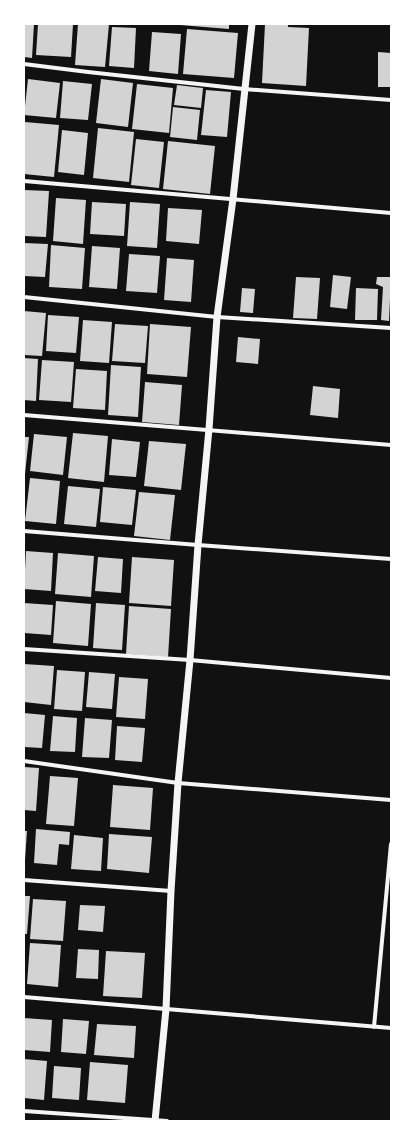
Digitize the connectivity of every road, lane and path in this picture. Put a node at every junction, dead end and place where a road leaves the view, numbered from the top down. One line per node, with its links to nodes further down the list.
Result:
1 (252, 24): 3 (street)
2 (24, 64): 3 (street)
3 (244, 89): 4 (street); 6 (street)
4 (391, 100)
5 (24, 181): 6 (street)
6 (233, 199): 7 (street); 9 (street)
7 (391, 213)
8 (24, 297): 9 (street)
9 (217, 317): 10 (street); 12 (street)
10 (391, 328)
11 (24, 415): 12 (street)
12 (209, 430): 13 (street); 15 (street)
13 (391, 445)
14 (24, 531): 15 (street)
15 (198, 545): 16 (street); 18 (street)
16 (391, 560)
17 (24, 649): 18 (street)
18 (190, 660): 19 (street); 21 (street)
19 (391, 678)
20 (24, 761): 21 (street)
21 (178, 783): 22 (street); 25 (street)
22 (391, 800)
23 (391, 844): 28 (street)
24 (24, 880): 25 (street)
25 (171, 891): 27 (street)
26 (24, 998): 27 (street)
27 (166, 1009): 28 (street); 31 (street)
28 (374, 1027): 29 (street)
29 (391, 1028)
30 (24, 1110): 31 (street)
31 (155, 1120): 32 (street)
32 (167, 1121)

